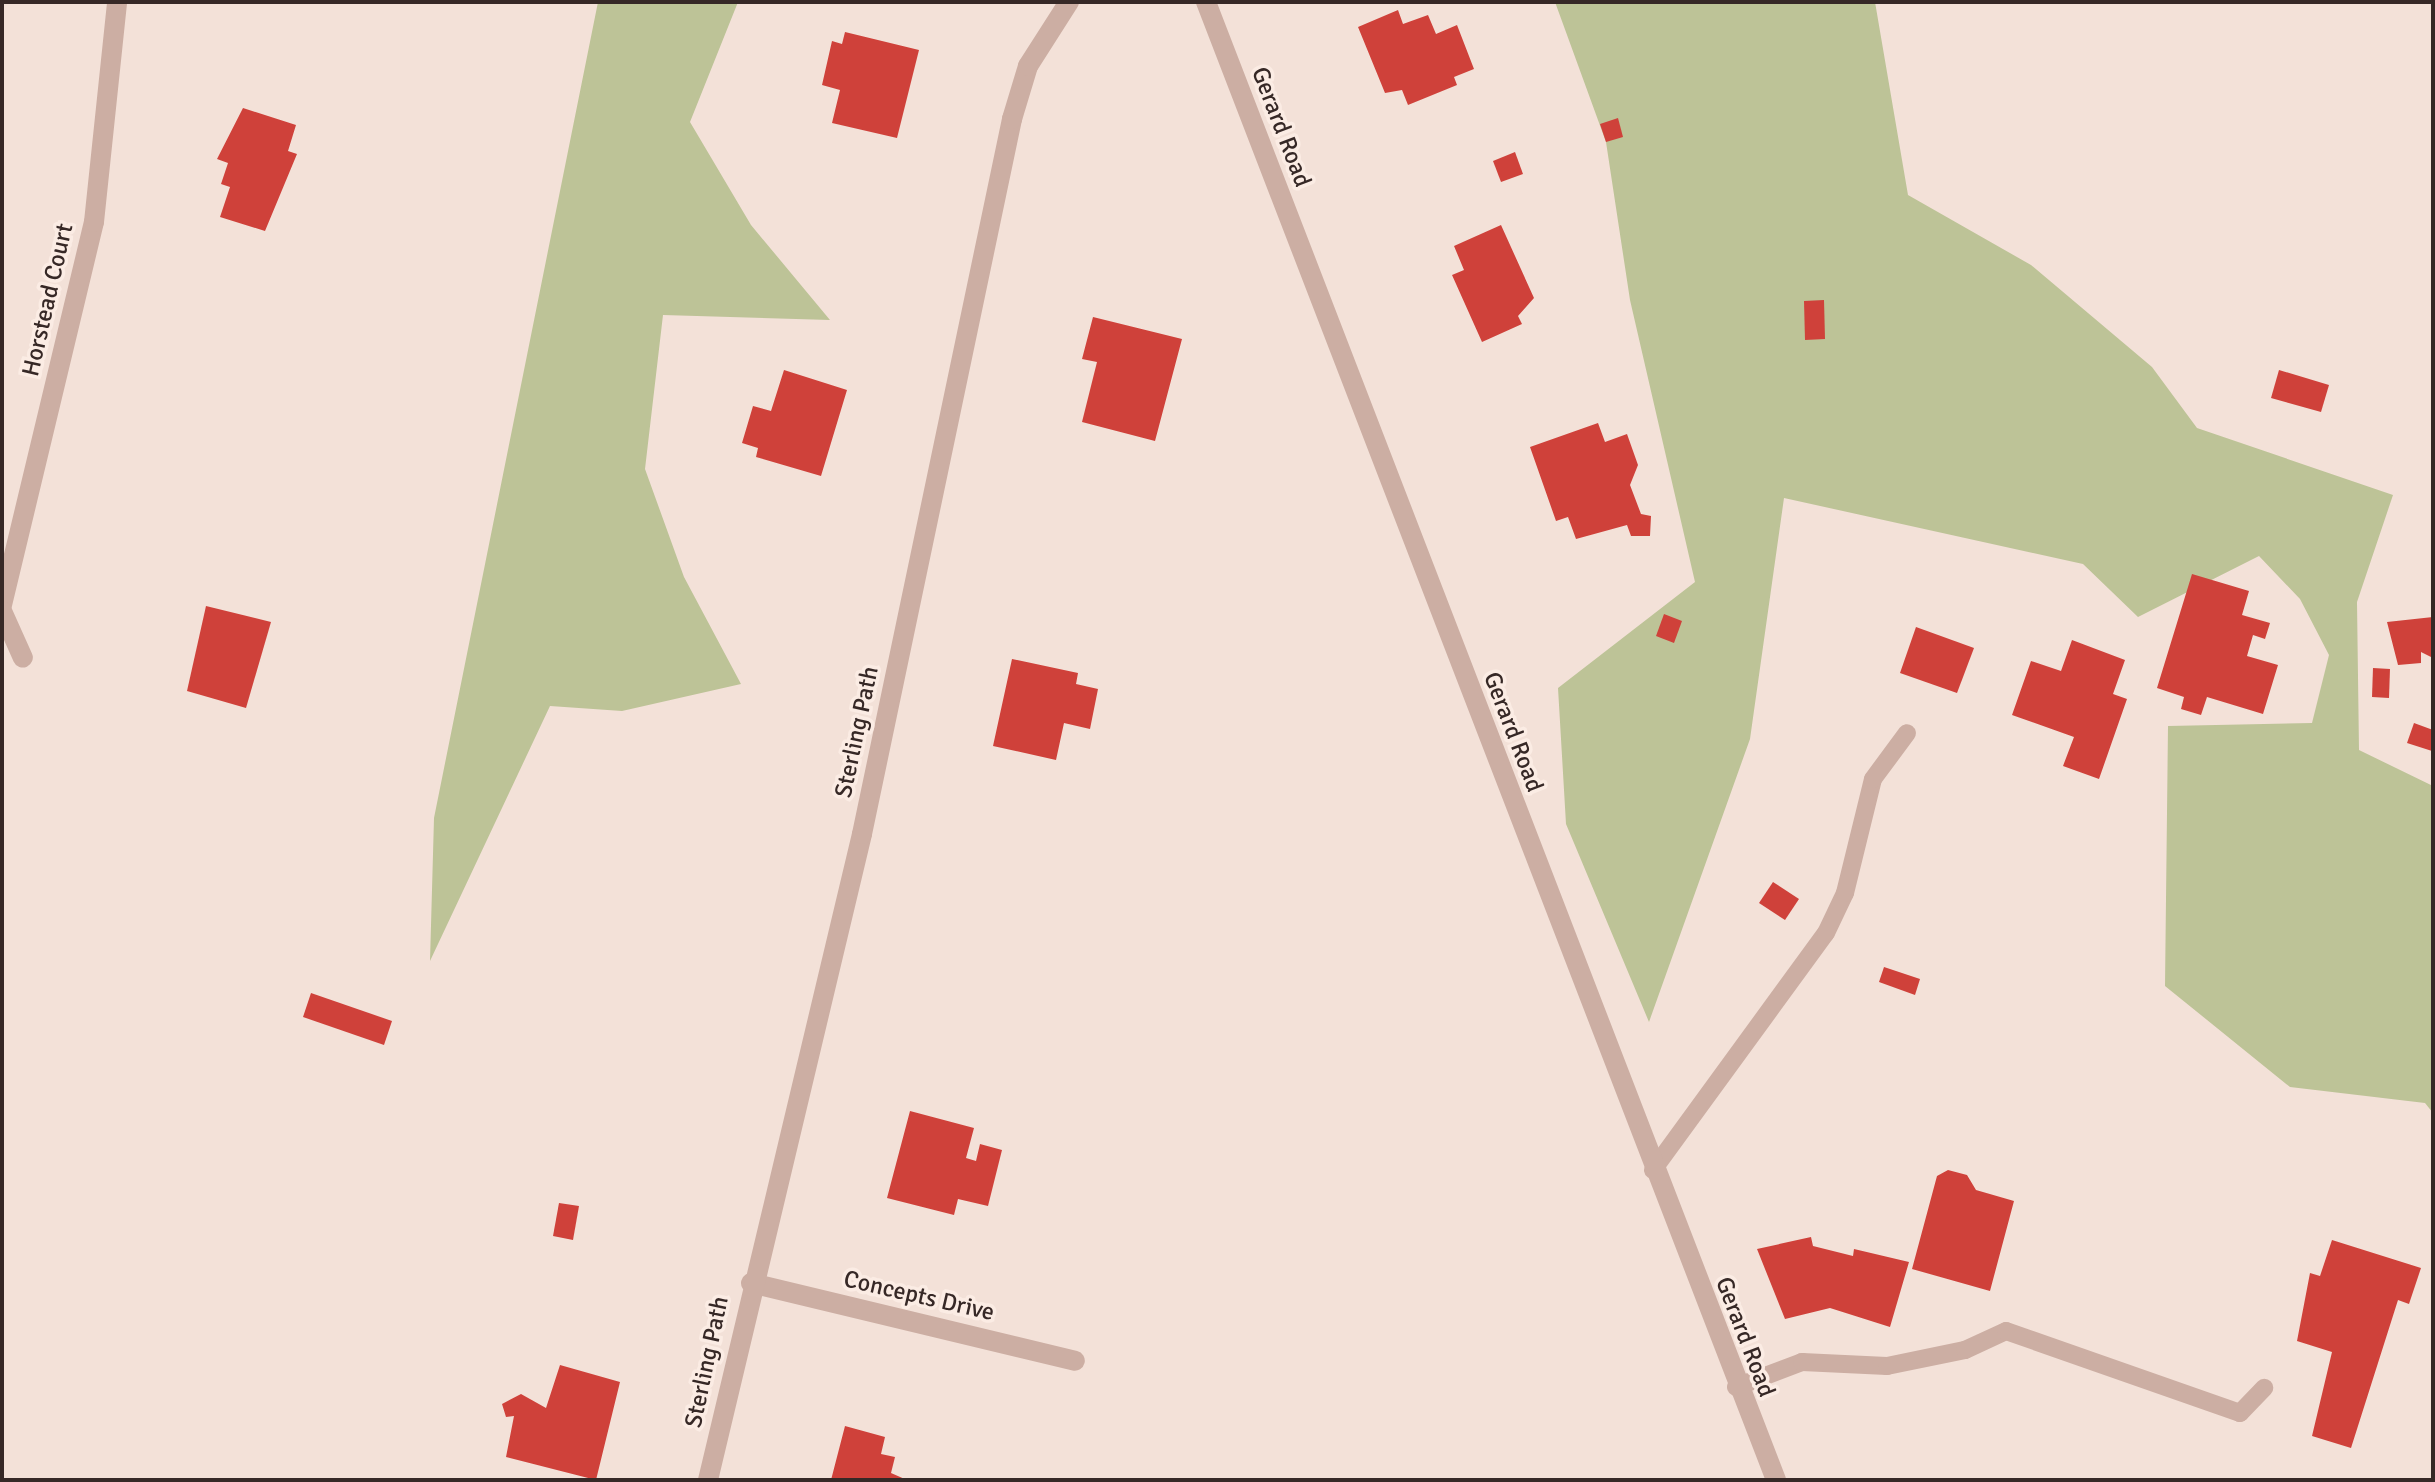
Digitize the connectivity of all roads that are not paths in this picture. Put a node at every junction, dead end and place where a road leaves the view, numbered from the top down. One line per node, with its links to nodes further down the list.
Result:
1 (117, 2): 4 (street, Horstead Court)
2 (1069, 2): 9 (street, Sterling Path)
3 (1206, 2): 8 (street, Gerard Road)
4 (2, 605)
5 (2, 611): 6 (street)
6 (23, 658)
7 (1907, 733): 8 (lane)
8 (1653, 1170): 11 (street, Gerard Road)
9 (751, 1283): 10 (street, Concepts Drive); 13 (street, Sterling Path)
10 (1075, 1361)
11 (1736, 1387): 12 (lane); 14 (street, Gerard Road)
12 (2264, 1388)
13 (708, 1480)
14 (1776, 1480)

